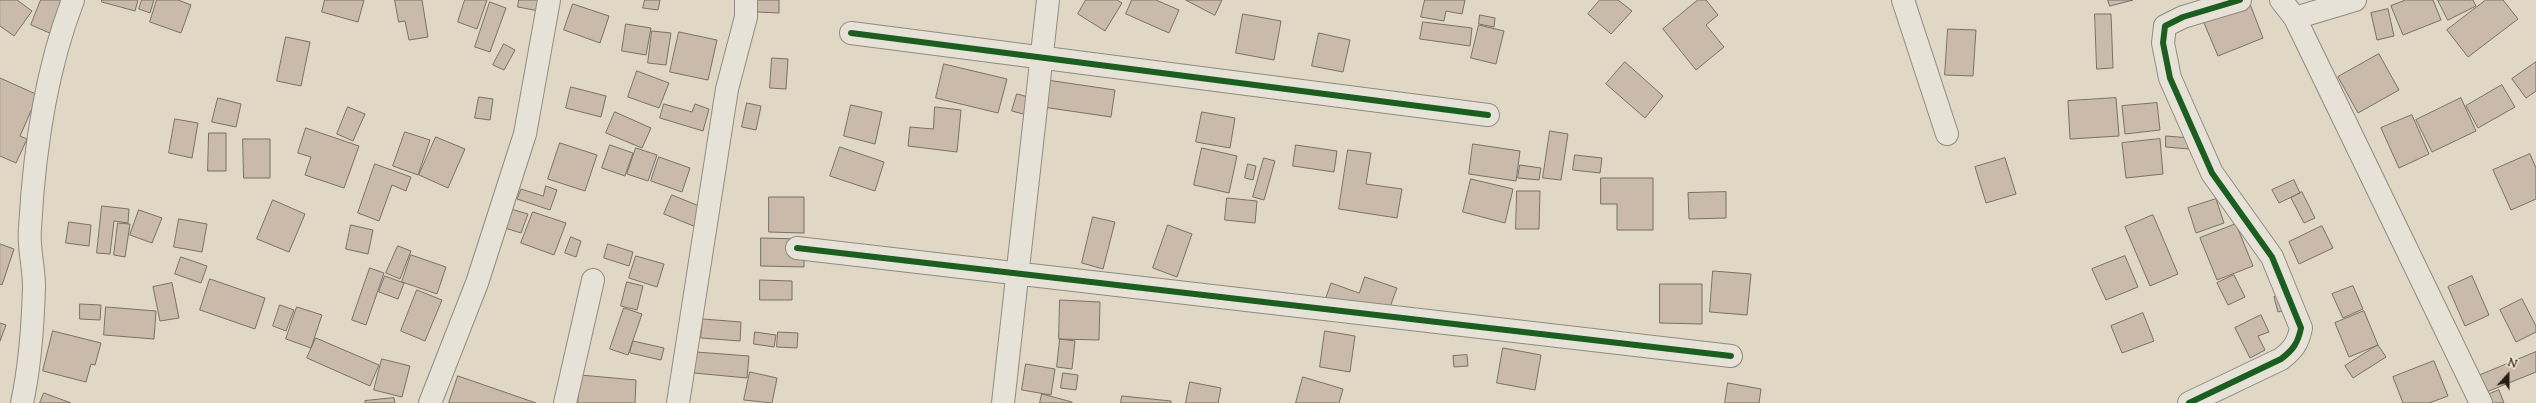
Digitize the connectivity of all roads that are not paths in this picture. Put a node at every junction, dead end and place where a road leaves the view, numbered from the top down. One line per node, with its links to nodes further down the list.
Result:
1 (73, 0): 18 (street)
2 (549, 0): 19 (street)
3 (746, 0): 21 (street)
4 (1048, 0): 11 (street)
5 (1903, 0): 13 (street)
6 (2240, 0): 23 (street)
7 (2281, 0): 9 (street)
8 (2355, 0): 9 (street)
9 (2295, 18): 24 (street)
10 (851, 33): 11 (street)
11 (1041, 56): 12 (street); 15 (street)
12 (1488, 115)
13 (1947, 134)
14 (796, 248): 15 (street)
15 (1017, 272): 17 (street); 22 (street)
16 (593, 280): 20 (street)
17 (1731, 356)
18 (22, 403)
19 (430, 403)
20 (565, 403)
21 (678, 403)
22 (1003, 403)
23 (2189, 403)
24 (2480, 403)

